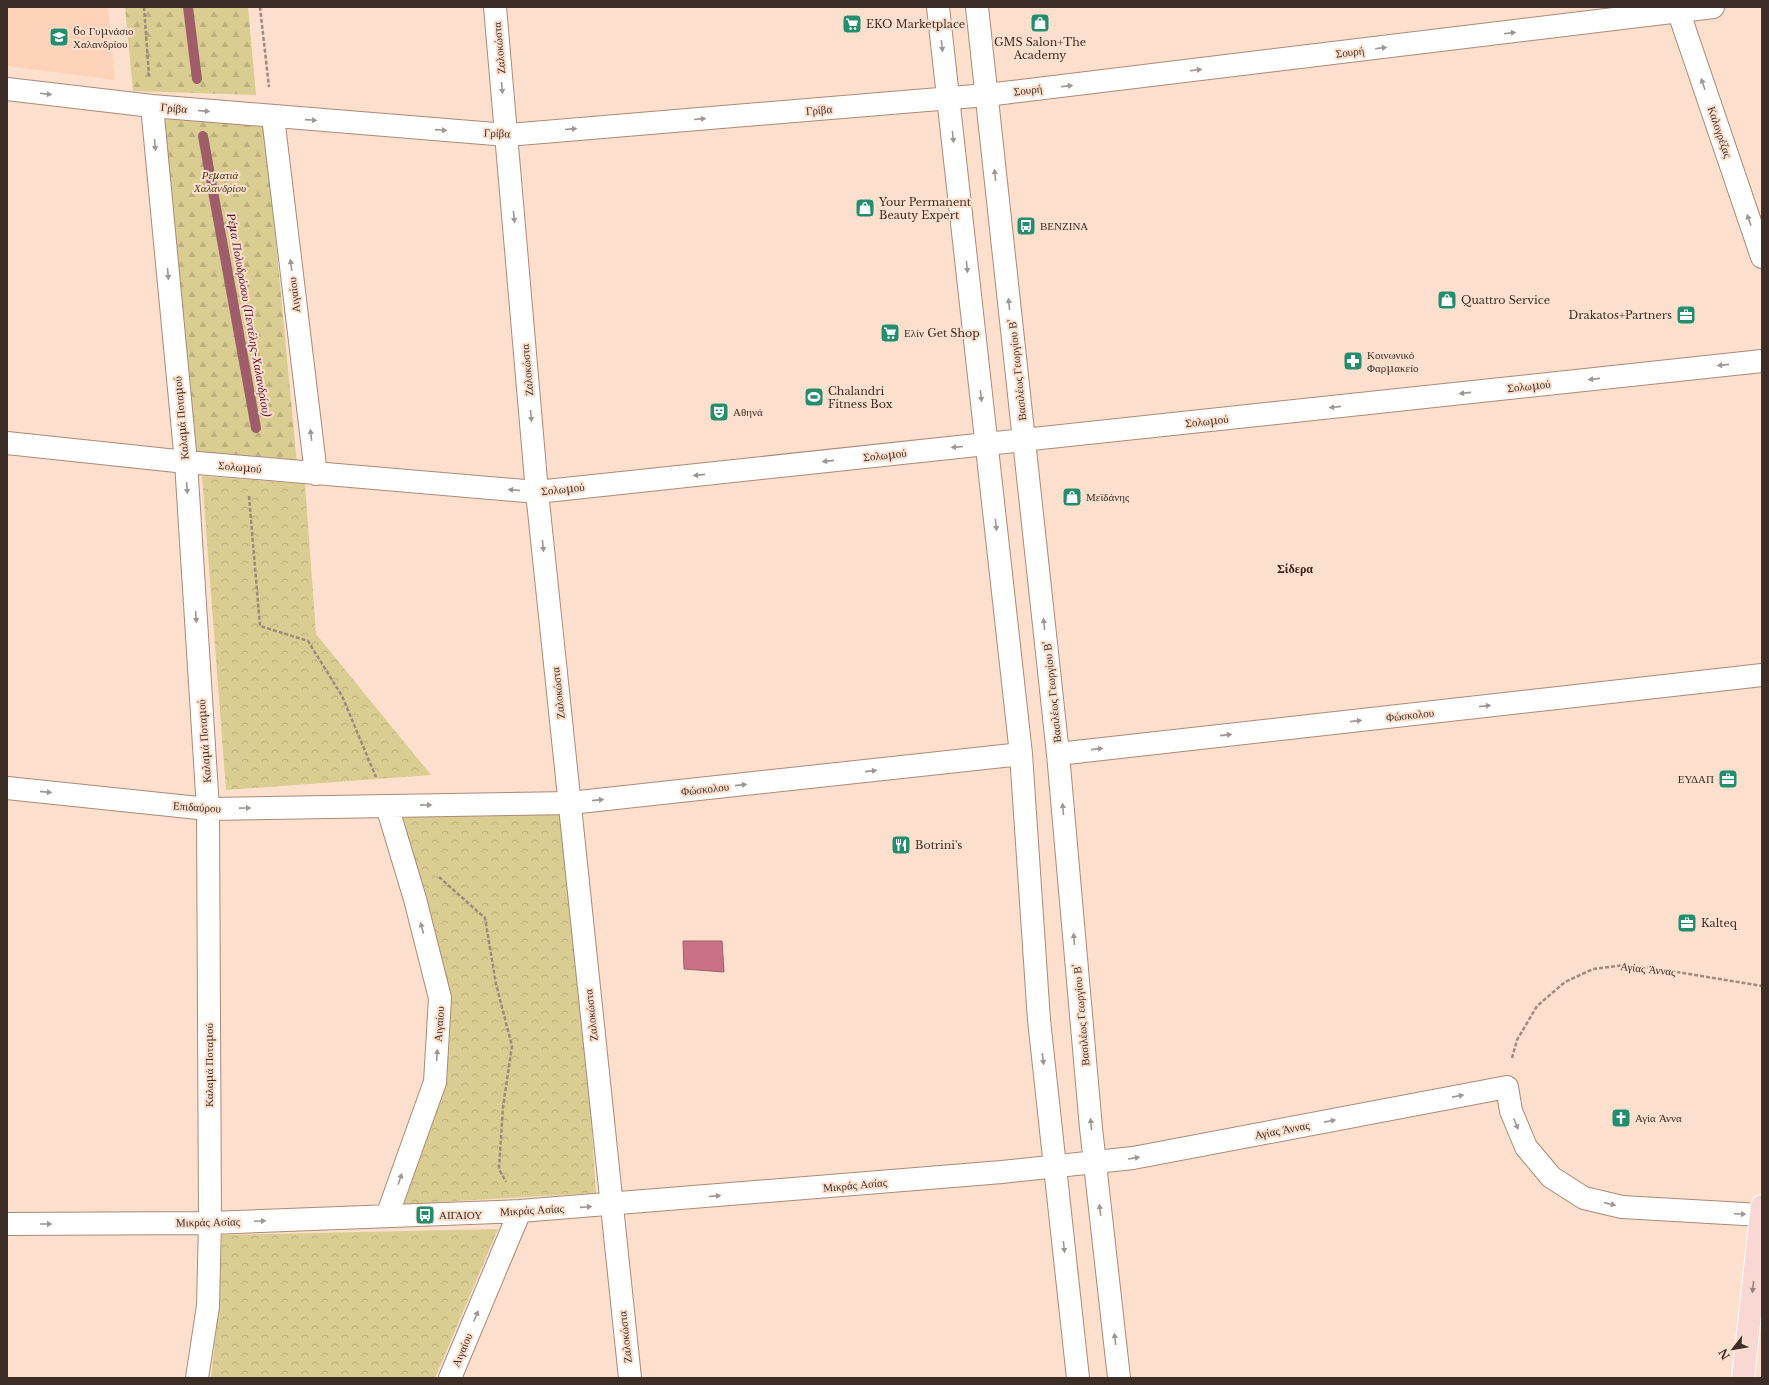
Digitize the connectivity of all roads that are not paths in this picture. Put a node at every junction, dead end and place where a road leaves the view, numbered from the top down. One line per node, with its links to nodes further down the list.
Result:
1 (495, 7): 11 (street, Ζαλοκώστα, one-way to 11)
2 (938, 7): 8 (street, one-way to 8)
3 (977, 7): 7 (street, Βασιλέως Γεωργίου Β')
4 (1714, 7): 5 (street, Σουρή)
5 (1678, 9): 7 (street, Σουρή, one-way to 5); 12 (street, Καλογρέζας, one-way to 5)
6 (7, 89): 9 (street, Γρίβα, one-way to 9)
7 (986, 95): 8 (street, Γρίβα); 14 (street, Βασιλέως Γεωργίου Β', one-way to 7)
8 (948, 99): 11 (street, Γρίβα, one-way to 8); 16 (street, one-way to 16)
9 (152, 106): 10 (street, Γρίβα, one-way to 10); 17 (street, Καλαμά Ποταμού, one-way to 17)
10 (272, 117): 11 (street, Γρίβα, one-way to 11); 18 (street, Αιγαίου, one-way to 10)
11 (507, 135): 19 (street, Ζαλοκώστα, one-way to 19)
12 (1762, 257)
13 (1762, 361): 14 (street, Σολωμού, one-way to 14)
14 (1024, 440): 16 (street, Σολωμού); 22 (street, Βασιλέως Γεωργίου Β', one-way to 14)
15 (7, 443): 17 (street, Σολωμού)
16 (987, 444): 19 (street, Σολωμού, one-way to 19); 21 (street, one-way to 21)
17 (186, 462): 18 (street, Σολωμού); 26 (street, Καλαμά Ποταμού, one-way to 26)
18 (316, 474): 19 (street, Σολωμού, one-way to 18)
19 (537, 492): 24 (street, Ζαλοκώστα, one-way to 24)
20 (1762, 675): 22 (street, Φώσκολου, one-way to 20)
21 (1021, 754): 24 (street, Φώσκολου, one-way to 21); 28 (street, one-way to 28)
22 (1058, 754): 27 (street, Βασιλέως Γεωργίου Β', one-way to 22)
23 (7, 788): 26 (street, Επιδαύρου, one-way to 26)
24 (570, 803): 25 (street, Φώσκολου, one-way to 24); 29 (street, Ζαλοκώστα)
25 (388, 806): 26 (street, Επιδαύρου, one-way to 25); 32 (street, Αιγαίου, one-way to 25)
26 (208, 809): 33 (street, Καλαμά Ποταμού)
27 (1095, 1163): 28 (street, Αγίας Άννας); 31 (street, Αγίας Άννας, one-way to 31); 39 (street, Βασιλέως Γεωργίου Β', one-way to 27)
28 (1056, 1167): 29 (street, Μικράς Ασίας, one-way to 28); 38 (street, one-way to 38)
29 (611, 1205): 30 (street, Μικράς Ασίας, one-way to 29); 37 (street, Ζαλοκώστα)
30 (520, 1211): 32 (street, Μικράς Ασίας); 36 (street, Αιγαίου, one-way to 30)
31 (1762, 1211): 40 (main road, one-way to 40)
32 (387, 1216): 33 (street, Μικράς Ασίας, one-way to 32)
33 (210, 1223): 34 (street, Μικράς Ασίας, one-way to 33); 35 (street, Καλαμά Ποταμού)
34 (7, 1224)
35 (197, 1378)
36 (450, 1378)
37 (630, 1378)
38 (1078, 1378)
39 (1119, 1378)
40 (1744, 1378)

